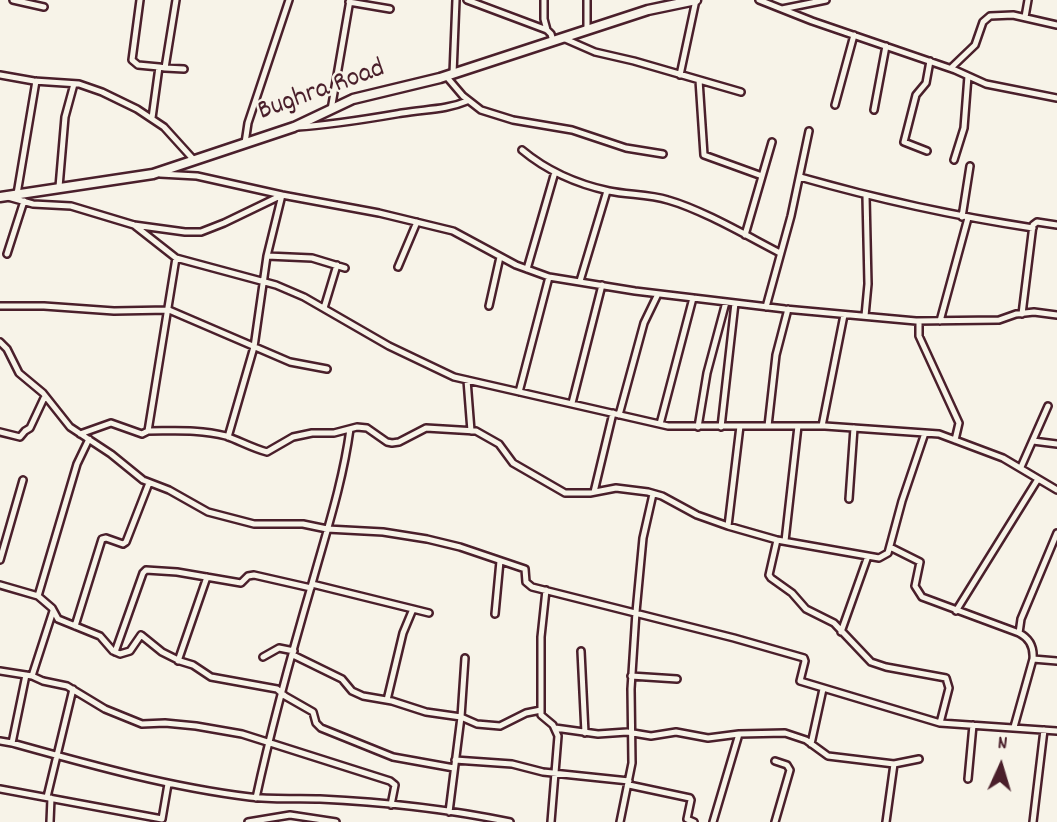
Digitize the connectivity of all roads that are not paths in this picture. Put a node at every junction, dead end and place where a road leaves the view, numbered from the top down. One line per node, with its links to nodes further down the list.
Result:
1 (13, 0): 14 (street)
2 (140, 0): 26 (street)
3 (176, 0): 26 (street)
4 (289, 0): 46 (street)
5 (456, 0): 30 (street)
6 (467, 0): 19 (street)
7 (544, 0): 19 (street)
8 (587, 0): 20 (street)
9 (696, 0): 20 (street, Bughra Road); 31 (street)
10 (759, 0): 16 (street)
11 (826, 0): 16 (street)
12 (1028, 0): 17 (street)
13 (350, 1): 15 (street); 40 (street)
14 (44, 7)
15 (390, 9)
16 (782, 9): 21 (street)
17 (1025, 17): 18 (street); 27 (street)
18 (1057, 25)
19 (547, 30): 23 (street)
20 (587, 30): 22 (street, Bughra Road)
21 (854, 35): 24 (street); 39 (street)
22 (563, 38): 23 (street, Bughra Road); 31 (street)
23 (553, 41): 30 (street, Bughra Road)
24 (886, 46): 25 (street); 41 (street)
25 (930, 61): 27 (street); 48 (street)
26 (162, 68): 28 (street); 42 (street)
27 (951, 68): 32 (street)
28 (184, 69)
29 (0, 75): 34 (street)
30 (450, 75): 38 (street); 40 (street, Bughra Road)
31 (680, 75): 33 (street)
32 (968, 76): 37 (street); 51 (street)
33 (699, 80): 36 (street); 55 (street)
34 (36, 81): 35 (street); 59 (street)
35 (74, 84): 42 (street); 57 (street)
36 (741, 92)
37 (1057, 98)
38 (467, 100): 43 (street); 49 (street)
39 (835, 105)
40 (331, 110): 43 (street, Bughra Road)
41 (873, 110)
42 (152, 118): 50 (street)
43 (294, 127): 46 (street, Bughra Road)
44 (809, 131): 56 (street)
45 (772, 142): 55 (street)
46 (244, 143): 50 (street, Bughra Road)
47 (522, 150): 53 (street)
48 (927, 151)
49 (663, 154)
50 (193, 159): 54 (street, Bughra Road)
51 (954, 160)
52 (970, 166): 64 (street)
53 (555, 172): 58 (street); 78 (street)
54 (153, 174): 57 (street, Bughra Road); 60 (street)
55 (762, 176): 69 (street)
56 (800, 177): 62 (street); 70 (street)
57 (58, 187): 59 (street, Bughra Road)
58 (607, 191): 69 (street); 80 (street)
59 (17, 194): 61 (street, Bughra Road)
60 (282, 195): 65 (street); 66 (street); 72 (street)
61 (2, 196): 63 (street)
62 (866, 196): 64 (street); 96 (street)
63 (24, 201): 66 (street); 71 (street)
64 (965, 218): 68 (street); 98 (street)
65 (417, 222): 73 (street); 76 (street)
66 (134, 225): 74 (street)
67 (1057, 225): 68 (street)
68 (1033, 228): 93 (street)
69 (745, 235): 70 (street)
70 (780, 253): 89 (street)
71 (7, 254)
72 (267, 256): 75 (street); 81 (street)
73 (500, 257): 78 (street); 88 (street)
74 (176, 258): 81 (street); 92 (street)
75 (337, 265): 77 (street); 90 (street)
76 (398, 267)
77 (345, 268)
78 (527, 269): 79 (street)
79 (549, 277): 80 (street); 103 (street)
80 (580, 281): 82 (street)
81 (264, 282): 90 (street); 100 (street)
82 (603, 285): 83 (street); 105 (street)
83 (658, 294): 84 (street); 107 (street)
84 (693, 298): 85 (street); 108 (street)
85 (726, 302): 86 (street); 113 (street)
86 (735, 303): 89 (street); 114 (street)
87 (0, 306): 92 (street)
88 (489, 306)
89 (766, 307): 91 (street)
90 (324, 308): 102 (street)
91 (789, 309): 94 (street); 110 (street)
92 (169, 310): 100 (street); 118 (street)
93 (1022, 314): 95 (street); 98 (street)
94 (844, 315): 96 (street); 112 (street)
95 (1057, 315)
96 (865, 316): 97 (street)
97 (919, 321): 98 (street); 124 (street)
98 (940, 321)
99 (0, 342): 104 (street)
100 (254, 347): 101 (street); 122 (street)
101 (327, 369)
102 (467, 380): 103 (street); 117 (street)
103 (519, 392): 105 (street)
104 (45, 396): 119 (street); 121 (street)
105 (572, 403): 107 (street)
106 (1048, 406): 125 (street)
107 (616, 414): 108 (street); 132 (street)
108 (660, 424): 113 (street)
109 (740, 426): 110 (street); 114 (street); 135 (street)
110 (768, 426): 111 (street)
111 (798, 426): 112 (street); 139 (street)
112 (822, 426): 115 (street)
113 (698, 427): 114 (street)
114 (721, 427)
115 (854, 428): 120 (street); 134 (street)
116 (351, 429): 117 (street); 122 (street); 136 (street)
117 (471, 430): 132 (street)
118 (148, 431): 121 (street); 122 (street)
119 (0, 432)
120 (925, 433): 124 (street); 140 (street)
121 (80, 434): 123 (street)
122 (228, 437)
123 (89, 439): 130 (street); 148 (street)
124 (955, 440): 127 (street)
125 (1033, 441): 126 (street); 127 (street)
126 (1057, 444)
127 (1021, 467): 128 (street)
128 (1038, 479): 131 (street); 151 (street)
129 (23, 480): 142 (street)
130 (149, 483): 136 (street); 155 (street)
131 (1057, 490)
132 (594, 492): 133 (street)
133 (653, 494): 135 (street); 152 (street)
134 (849, 499)
135 (728, 526): 138 (street)
136 (327, 529): 143 (street); 146 (street)
137 (1057, 533): 157 (street)
138 (777, 540): 139 (street); 156 (street)
139 (785, 541): 141 (street)
140 (890, 547): 141 (street); 151 (street)
141 (868, 556): 156 (street)
142 (0, 559)
143 (500, 561): 147 (street); 154 (street)
144 (207, 577): 146 (street); 159 (street); 164 (street)
145 (0, 585): 148 (street)
146 (311, 586): 149 (street); 160 (street)
147 (546, 590): 152 (street); 174 (street)
148 (38, 596): 150 (street)
149 (413, 609): 153 (street); 173 (street)
150 (53, 611): 155 (street); 167 (street)
151 (956, 611): 157 (street)
152 (636, 612): 168 (street); 171 (street)
153 (429, 613)
154 (495, 614)
155 (75, 626): 159 (street)
156 (841, 632): 176 (street)
157 (1019, 633): 163 (street)
158 (581, 651): 182 (street)
159 (115, 652): 164 (street)
160 (294, 653): 161 (street); 172 (street); 173 (street)
161 (263, 657)
162 (465, 659): 175 (street)
163 (1033, 659): 165 (street); 178 (street)
164 (178, 661): 172 (street)
165 (1057, 661)
166 (0, 671): 167 (street)
167 (29, 675): 170 (street); 187 (street)
168 (631, 676): 169 (street); 183 (street)
169 (677, 679)
170 (73, 689): 186 (street); 189 (street)
171 (823, 689): 176 (street); 188 (street)
172 (281, 692): 186 (street); 194 (street)
173 (387, 700): 175 (street)
174 (541, 710): 175 (street); 179 (street)
175 (461, 717): 191 (street)
176 (940, 723): 177 (street)
177 (973, 725): 178 (street); 196 (street)
178 (1014, 727): 180 (street)
179 (555, 729): 182 (street); 195 (street)
180 (1044, 730): 181 (street); 216 (street)
181 (1057, 731)
182 (585, 733): 183 (street)
183 (631, 733): 184 (street); 197 (street)
184 (739, 734): 188 (street); 213 (street)
185 (0, 741): 187 (street)
186 (268, 741): 201 (street); 202 (street)
187 (12, 743): 189 (street)
188 (811, 744): 193 (street)
189 (56, 755): 198 (street); 200 (street)
190 (919, 759): 193 (street)
191 (455, 760): 194 (street); 195 (street)
192 (775, 761): 214 (street)
193 (894, 764): 215 (street)
194 (454, 768): 203 (street)
195 (554, 772): 197 (street); 210 (street)
196 (968, 779)
197 (629, 783): 211 (street); 212 (street)
198 (168, 784): 200 (street); 201 (street)
199 (0, 789): 200 (street)
200 (49, 797): 206 (street)
201 (256, 798): 202 (street)
202 (391, 805): 203 (street)
203 (449, 812): 209 (street)
204 (298, 819): 205 (street); 208 (street)
205 (259, 821): 207 (street)
206 (50, 822)
207 (248, 822)
208 (336, 822)
209 (510, 822)
210 (551, 822)
211 (620, 822)
212 (694, 822)
213 (712, 822)
214 (775, 822)
215 (886, 822)
216 (1033, 822)

